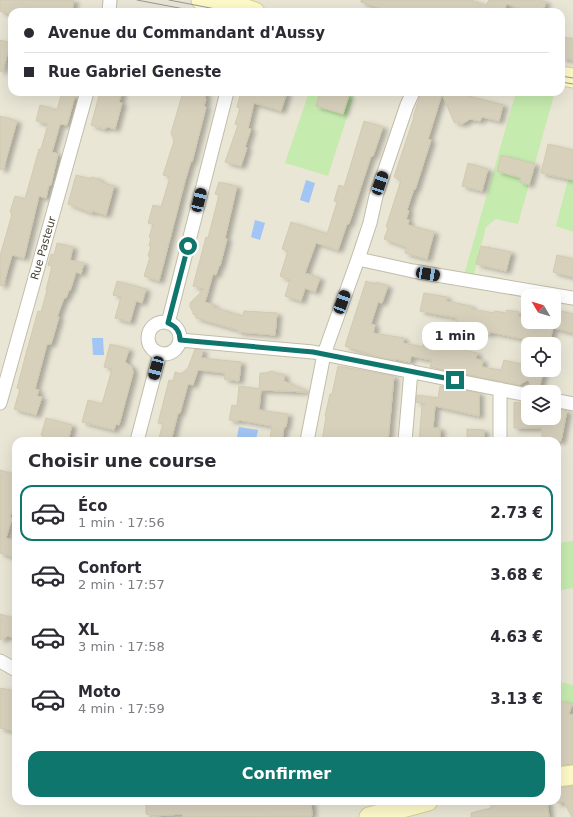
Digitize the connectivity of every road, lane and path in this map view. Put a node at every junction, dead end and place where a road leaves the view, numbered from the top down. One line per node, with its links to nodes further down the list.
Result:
1 (201, 0): 2 (street)
2 (235, 8)
3 (86, 96): 16 (street, Rue Pasteur)
4 (226, 96): 8 (street)
5 (412, 96): 6 (street)
6 (358, 259): 7 (street); 11 (street)
7 (573, 298)
8 (168, 323): 9 (street); 10 (street)
9 (180, 340): 10 (street); 11 (street)
10 (160, 354): 18 (street)
11 (324, 354): 12 (street); 19 (street)
12 (410, 371): 13 (street); 20 (street)
13 (500, 389): 14 (street); 21 (street)
14 (521, 394)
15 (561, 401): 17 (street)
16 (0, 403)
17 (573, 404)
18 (138, 437)
19 (308, 437)
20 (405, 437)
21 (500, 437)
22 (0, 661): 23 (street)
23 (12, 668)
24 (573, 775): 25 (street)
25 (561, 776)
26 (413, 805): 27 (street)
27 (369, 817)

